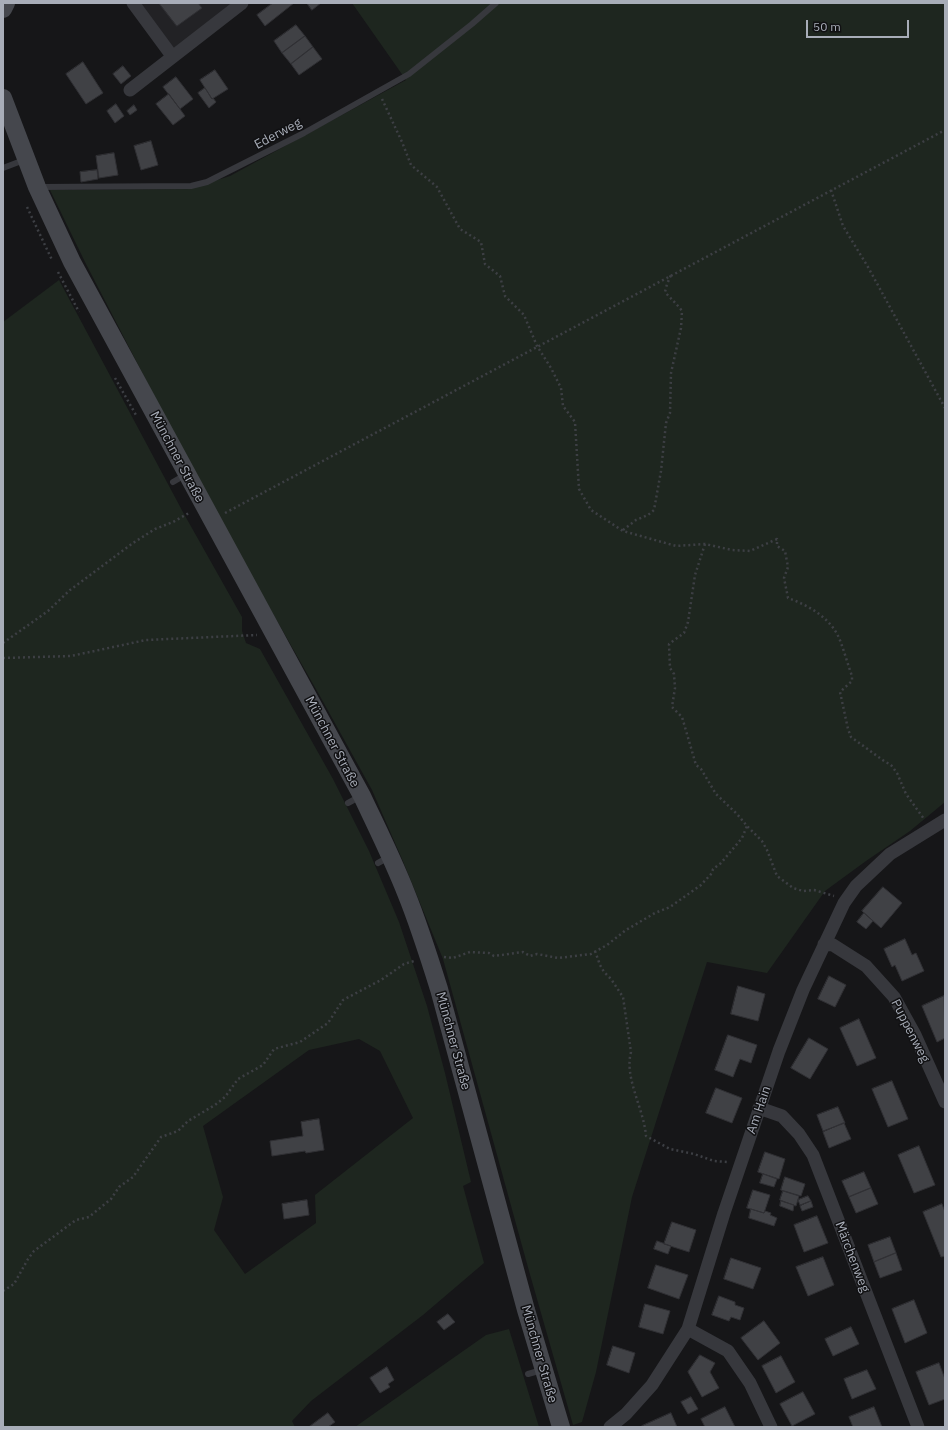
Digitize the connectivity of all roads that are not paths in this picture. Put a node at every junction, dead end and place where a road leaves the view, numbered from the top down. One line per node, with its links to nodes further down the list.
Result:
1 (6, 3): 5 (main road)
2 (133, 3): 6 (street)
3 (242, 3): 6 (street)
4 (496, 3): 11 (lane, Ederweg)
5 (3, 9)
6 (172, 56): 7 (street)
7 (130, 90)
8 (3, 98): 9 (main road, Münchner Straße)
9 (25, 159): 10 (lane); 11 (main road, Münchner Straße)
10 (3, 168)
11 (37, 187): 17 (main road, Münchner Straße)
12 (945, 820): 13 (street, Am Hain)
13 (824, 944): 14 (street, Puppenweg); 15 (street, Am Hain)
14 (945, 1102)
15 (759, 1108): 16 (street, Am Hain); 20 (street, Märchenweg)
16 (688, 1329): 18 (street, Am Hain); 19 (street)
17 (560, 1427)
18 (610, 1427)
19 (771, 1427)
20 (918, 1427)

